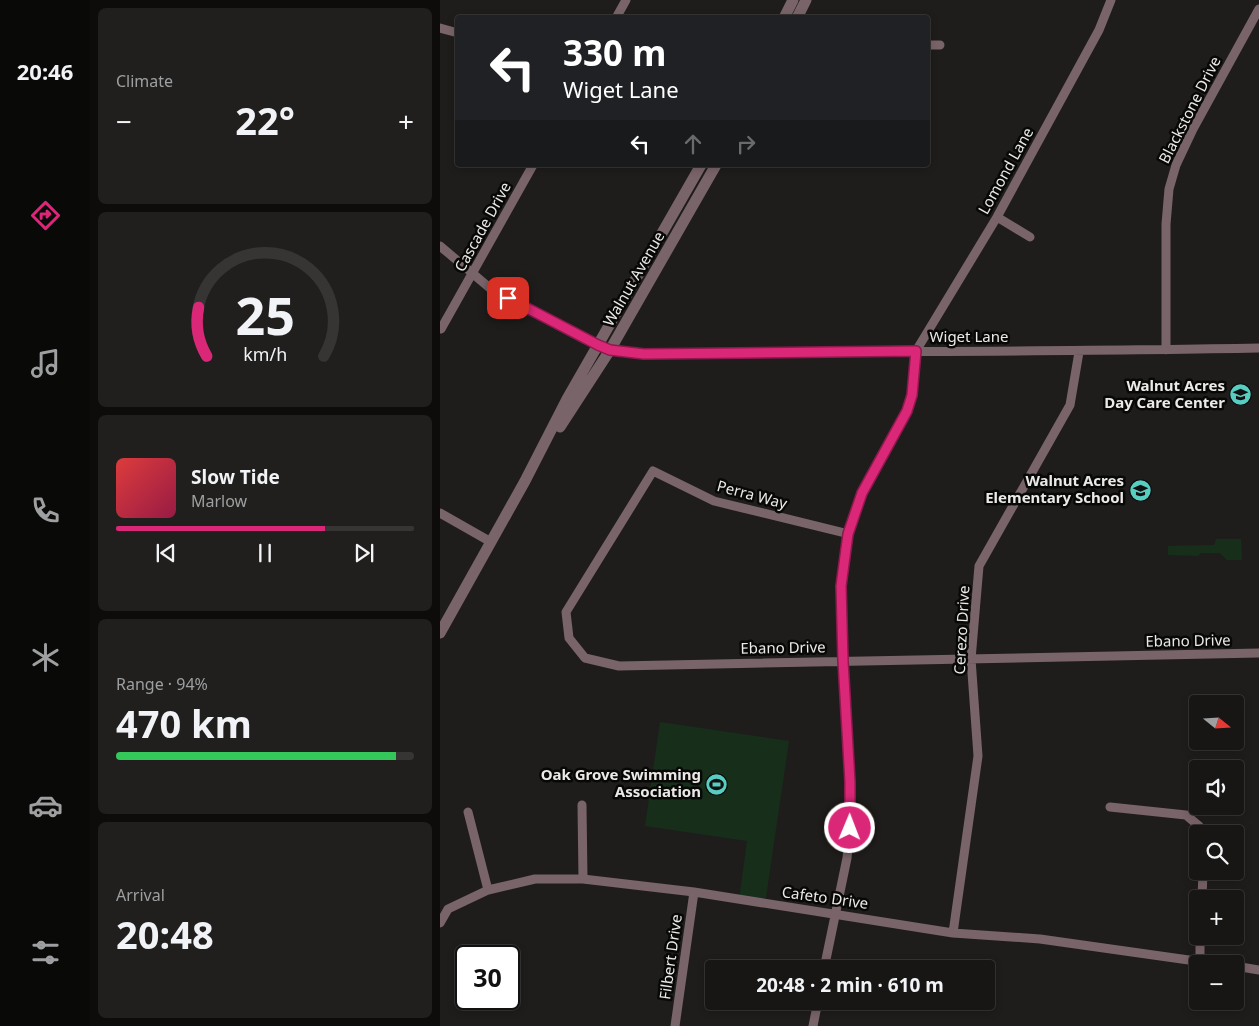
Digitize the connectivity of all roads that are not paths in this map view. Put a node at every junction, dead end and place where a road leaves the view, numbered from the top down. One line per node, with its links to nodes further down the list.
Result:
1 (626, 0): 6 (street)
2 (793, 0): 7 (street)
3 (806, 0): 8 (street)
4 (1111, 0): 16 (street, Lomond Lane)
5 (1259, 8): 24 (street, Blackstone Drive)
6 (618, 15)
7 (786, 15)
8 (798, 15)
9 (440, 28): 10 (street)
10 (455, 32)
11 (940, 45): 12 (street)
12 (930, 46)
13 (532, 167): 19 (street, Cascade Drive)
14 (700, 167): 21 (street, Walnut Avenue)
15 (715, 167): 23 (street, Walnut Avenue)
16 (997, 217): 17 (street); 25 (street, Lomond Lane)
17 (1030, 237)
18 (440, 246): 19 (street, Wiget Lane)
19 (472, 274): 20 (street, Cascade Drive); 21 (street, Wiget Lane)
20 (441, 329)
21 (598, 345): 23 (street, Wiget Lane); 28 (street, Walnut Avenue)
22 (1259, 348): 24 (street, Wiget Lane)
23 (610, 350): 25 (street, Wiget Lane); 28 (street, Walnut Avenue)
24 (1166, 350): 26 (street, Wiget Lane)
25 (916, 351): 26 (street, Wiget Lane); 30 (street)
26 (1079, 352): 34 (street, Cerezo Drive)
27 (653, 471): 30 (street, Perra Way); 35 (street, Ebano Drive)
28 (525, 481): 31 (street, Walnut Avenue)
29 (440, 513): 31 (street)
30 (848, 534): 35 (street)
31 (491, 542): 32 (street, Walnut Avenue)
32 (440, 633)
33 (1259, 653): 34 (street, Ebano Drive)
34 (971, 659): 35 (street, Ebano Drive); 45 (street, Cerezo Drive)
35 (843, 661): 43 (street)
36 (582, 805): 40 (street)
37 (1110, 807): 39 (street)
38 (468, 812): 41 (street)
39 (1199, 825)
40 (583, 879): 41 (street, Cafeto Drive); 42 (street, Cafeto Drive)
41 (488, 890): 44 (street, Cafeto Drive)
42 (694, 892): 43 (street, Cafeto Drive); 52 (street, Filbert Drive)
43 (835, 913): 45 (street, Cafeto Drive); 47 (street)
44 (440, 923)
45 (953, 933): 46 (street, Cafeto Drive)
46 (1189, 959)
47 (826, 960)
48 (1244, 968): 49 (street)
49 (1259, 970)
50 (816, 1010): 53 (street)
51 (666, 1026): 52 (street)
52 (675, 1026)
53 (813, 1026)

